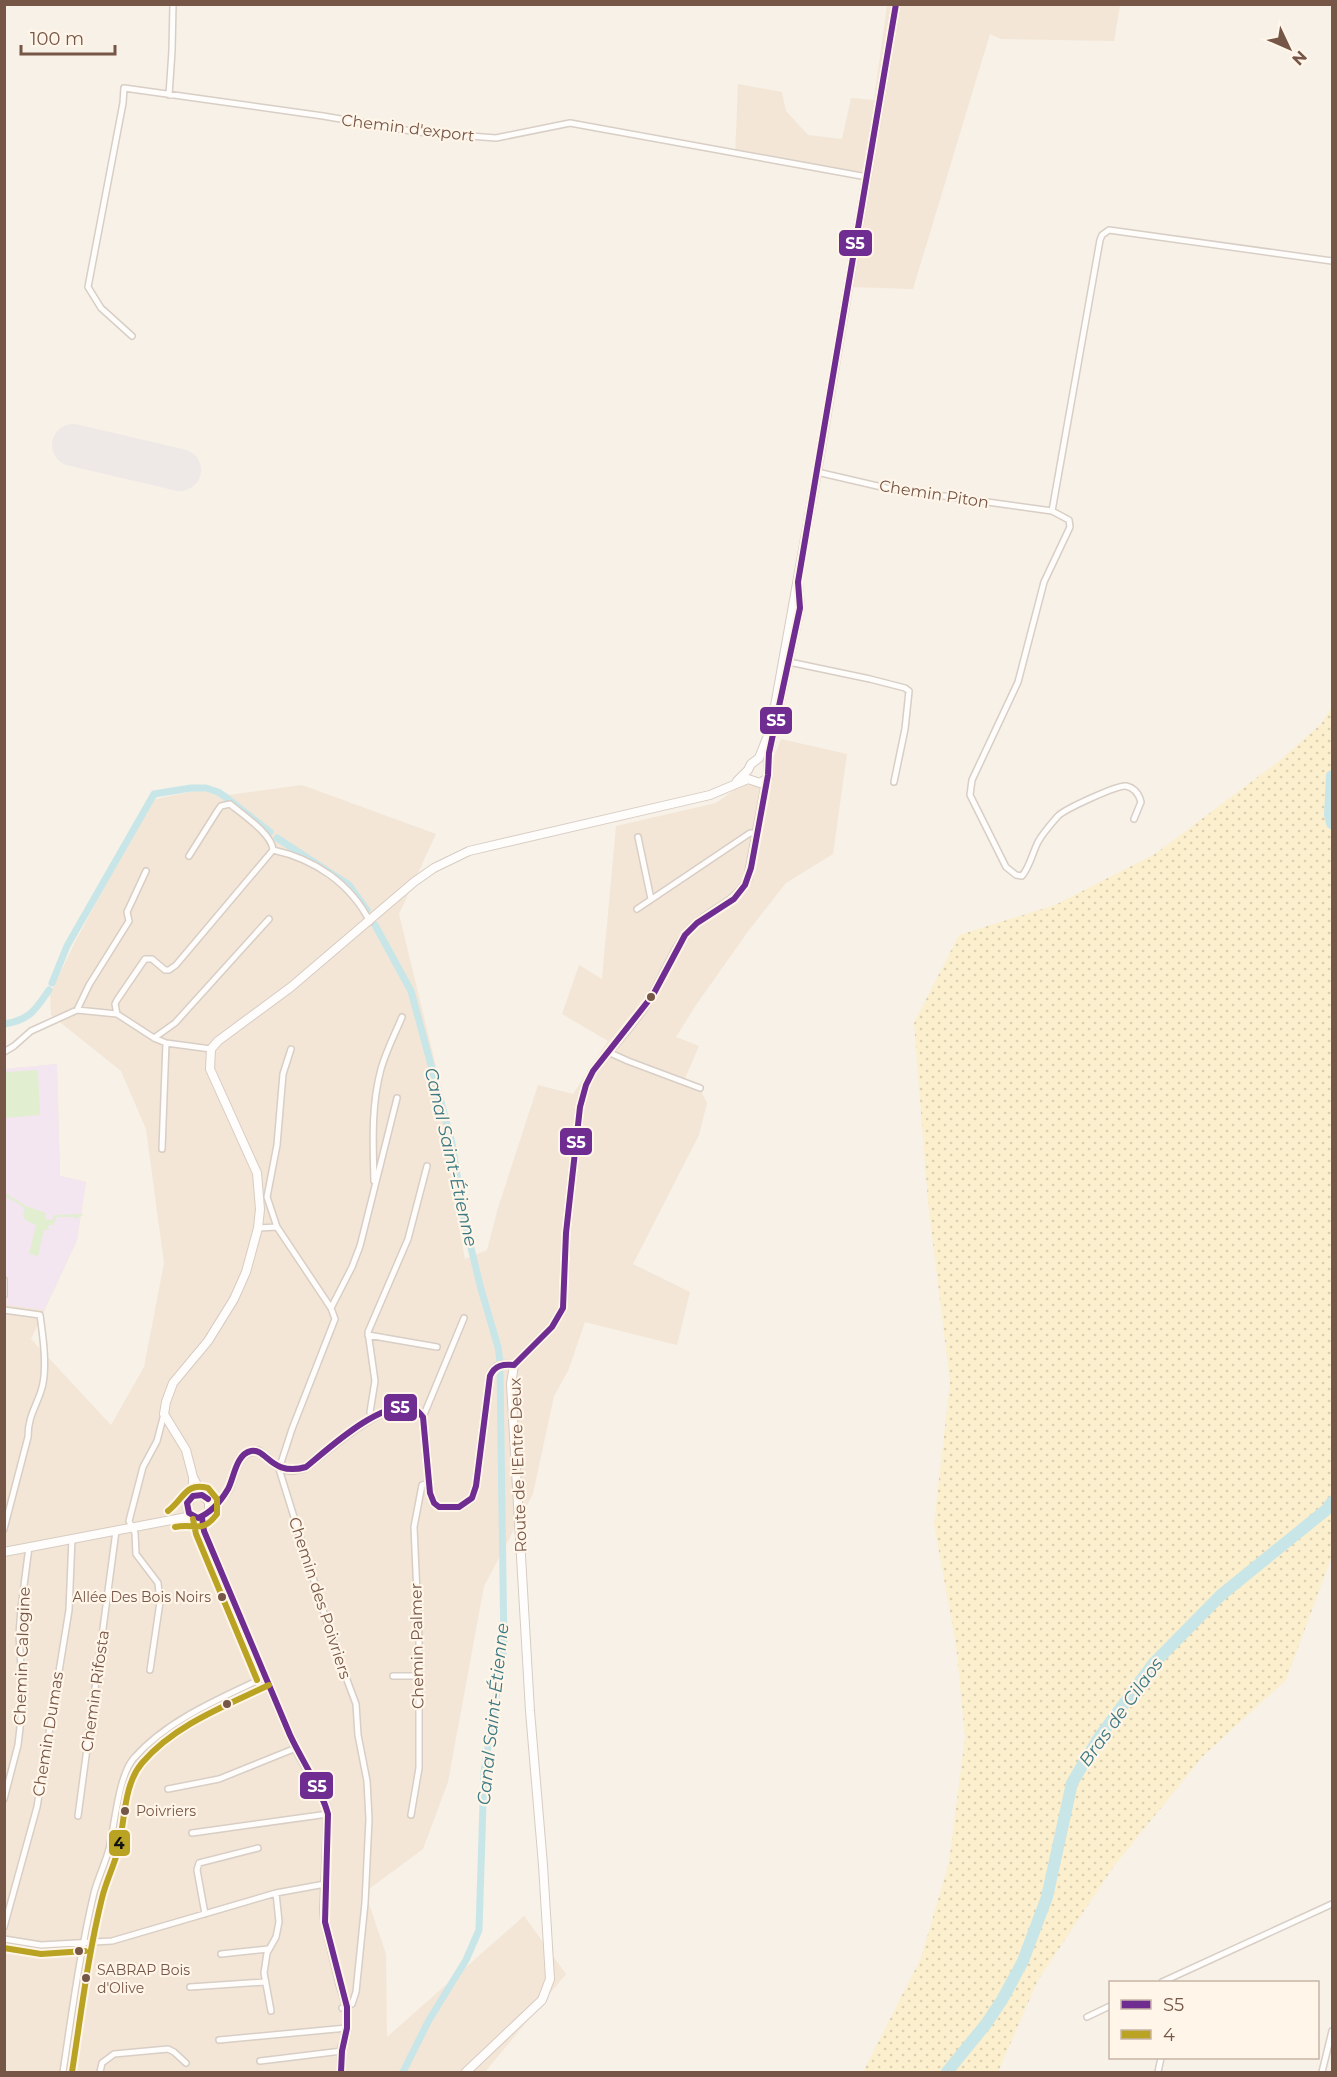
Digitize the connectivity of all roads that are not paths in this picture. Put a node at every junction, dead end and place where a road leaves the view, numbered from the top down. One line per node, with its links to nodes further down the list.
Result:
1 (173, 4): 3 (street)
2 (896, 4): 4 (main road)
3 (169, 95): 4 (street, Chemin d'export); 6 (street, Chemin d'export)
4 (867, 177): 7 (main road)
5 (1332, 261): 8 (street)
6 (132, 336)
7 (817, 472): 8 (street, Chemin Piton); 9 (main road)
8 (1052, 511): 19 (street)
9 (798, 582): 10 (main road); 11 (main road)
10 (789, 662): 12 (main road); 17 (street)
11 (757, 760): 12 (main road); 13 (main road)
12 (767, 764): 14 (main road)
13 (748, 770): 15 (main road); 16 (main road)
14 (768, 778): 15 (main road); 18 (main road, Route de l'Entre Deux)
15 (754, 781): 16 (main road); 18 (main road)
16 (736, 782): 28 (main road)
17 (894, 782)
18 (764, 795): 20 (main road, Route de l'Entre Deux)
19 (1134, 819)
20 (757, 833): 25 (street); 37 (main road, Route de l'Entre Deux)
21 (638, 837): 25 (street)
22 (273, 850): 23 (street); 28 (street); 30 (street)
23 (189, 856)
24 (146, 871): 29 (street)
25 (651, 899): 26 (street)
26 (637, 909)
27 (269, 919): 32 (street)
28 (370, 922): 34 (main road)
29 (76, 1010): 30 (street); 36 (street)
30 (117, 1014): 32 (street)
31 (402, 1017): 42 (street)
32 (154, 1038): 33 (street)
33 (166, 1042): 34 (street); 40 (street)
34 (211, 1049): 44 (main road)
35 (291, 1049): 43 (street)
36 (4, 1052)
37 (608, 1052): 38 (street); 52 (main road, Route de l'Entre Deux)
38 (700, 1088)
39 (397, 1098): 42 (street)
40 (162, 1149)
41 (427, 1166): 50 (street)
42 (375, 1189): 47 (street)
43 (277, 1227): 44 (street); 47 (street)
44 (258, 1228): 53 (main road)
45 (4, 1280): 46 (street)
46 (4, 1295)
47 (331, 1308): 56 (street)
48 (4, 1310): 66 (street)
49 (464, 1317): 54 (street)
50 (368, 1335): 51 (street); 55 (street)
51 (437, 1347)
52 (514, 1365): 58 (street); 110 (main road, Route de l'Entre Deux)
53 (164, 1414): 57 (main road); 65 (street)
54 (423, 1417): 55 (street); 58 (street)
55 (371, 1418): 56 (street)
56 (279, 1469): 60 (street); 98 (street, Chemin des Poivriers)
57 (193, 1476): 59 (main road); 60 (main road)
58 (429, 1483): 73 (street, Chemin Palmer)
59 (191, 1498): 60 (main road); 61 (main road)
60 (206, 1501): 63 (main road)
61 (187, 1506): 62 (main road); 64 (main road)
62 (192, 1516): 63 (main road); 64 (main road)
63 (202, 1518): 74 (main road)
64 (170, 1520): 65 (main road)
65 (133, 1527): 67 (main road); 71 (street)
66 (4, 1528)
67 (116, 1530): 68 (main road); 80 (street, Chemin Rifosta)
68 (72, 1538): 69 (main road); 87 (street, Chemin Dumas)
69 (29, 1547): 70 (main road); 77 (street, Chemin Calogine)
70 (4, 1552)
71 (150, 1670)
72 (393, 1676): 73 (street)
73 (419, 1676): 79 (street, Chemin Palmer)
74 (265, 1677): 75 (main road); 89 (street)
75 (296, 1749): 76 (street); 78 (main road)
76 (168, 1789)
77 (4, 1799)
78 (326, 1814): 81 (street); 83 (main road)
79 (411, 1815)
80 (78, 1816)
81 (192, 1833)
82 (258, 1848): 86 (street)
83 (325, 1884): 84 (street); 98 (main road)
84 (276, 1893): 86 (street); 90 (street)
85 (1332, 1904): 92 (street)
86 (205, 1914): 89 (street)
87 (4, 1927)
88 (4, 1939): 89 (street)
89 (84, 1942): 107 (street)
90 (268, 1949): 91 (street); 95 (street)
91 (221, 1953)
92 (1180, 1974): 93 (street); 94 (street)
93 (1166, 1981)
94 (1178, 1981)
95 (265, 1982): 96 (street); 99 (street)
96 (190, 1987)
97 (1109, 2006): 100 (street)
98 (345, 2007): 101 (main road)
99 (272, 2011)
100 (1087, 2017)
101 (345, 2027): 103 (street); 104 (main road)
102 (1332, 2031): 111 (street)
103 (219, 2040)
104 (342, 2051): 105 (street); 109 (main road)
105 (260, 2061)
106 (186, 2062): 108 (street)
107 (63, 2073)
108 (100, 2073)
109 (341, 2073)
110 (466, 2073)
111 (1322, 2073)

